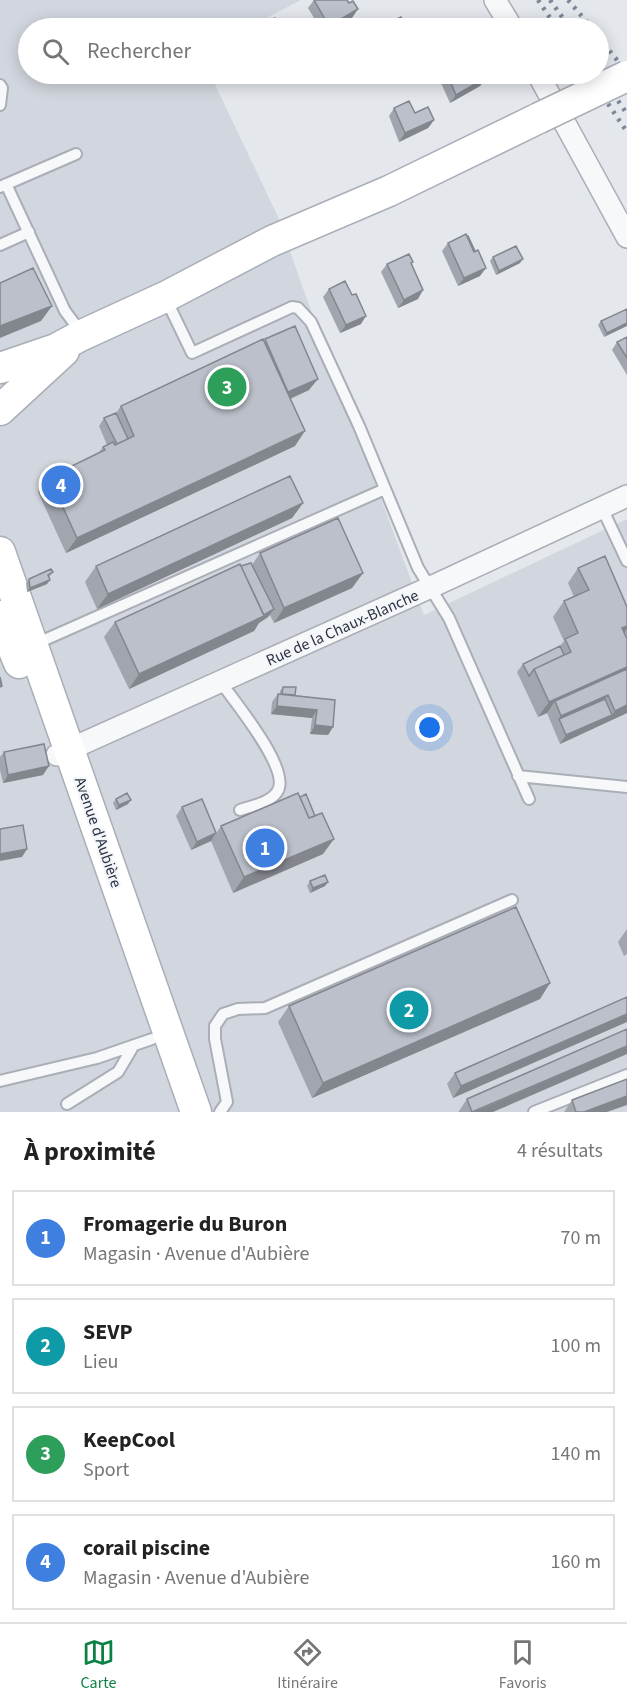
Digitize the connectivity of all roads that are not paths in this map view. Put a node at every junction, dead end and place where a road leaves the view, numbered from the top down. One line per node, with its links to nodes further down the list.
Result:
1 (495, 0): 2 (street)
2 (506, 18)
3 (627, 75): 5 (main road, bridge)
4 (543, 84): 12 (street)
5 (609, 84)
6 (609, 84): 14 (main road, bridge)
7 (0, 85): 8 (lane)
8 (0, 105)
9 (76, 154): 10 (lane)
10 (3, 186): 11 (lane)
11 (29, 232): 13 (lane); 15 (lane)
12 (627, 237)
13 (0, 245)
14 (165, 297): 15 (main road); 18 (lane)
15 (80, 336): 16 (main road); 17 (main road)
16 (0, 368)
17 (0, 410)
18 (385, 489): 23 (lane); 25 (lane)
19 (627, 496): 20 (street, Rue de la Chaux-Blanche)
20 (602, 508): 22 (lane); 23 (street, Rue de la Chaux-Blanche)
21 (0, 552): 25 (main road, Avenue d'Aubière)
22 (627, 561)
23 (431, 587): 26 (street, Rue de la Chaux-Blanche); 28 (lane)
24 (0, 616): 27 (main road, Avenue d'Aubière)
25 (33, 645): 27 (main road, Avenue d'Aubière)
26 (220, 681): 27 (street, Rue de la Chaux-Blanche); 31 (lane)
27 (63, 753): 33 (main road, Avenue d'Aubière); 38 (main road, Avenue d'Aubière)
28 (519, 776): 29 (lane); 30 (lane)
29 (627, 786)
30 (529, 799)
31 (240, 810)
32 (512, 900): 39 (lane)
33 (143, 1042): 35 (lane); 36 (lane); 37 (main road, Avenue d'Aubière)
34 (627, 1075): 40 (lane)
35 (0, 1081)
36 (67, 1104)
37 (178, 1112)
38 (196, 1112)
39 (220, 1112)
40 (534, 1112)

